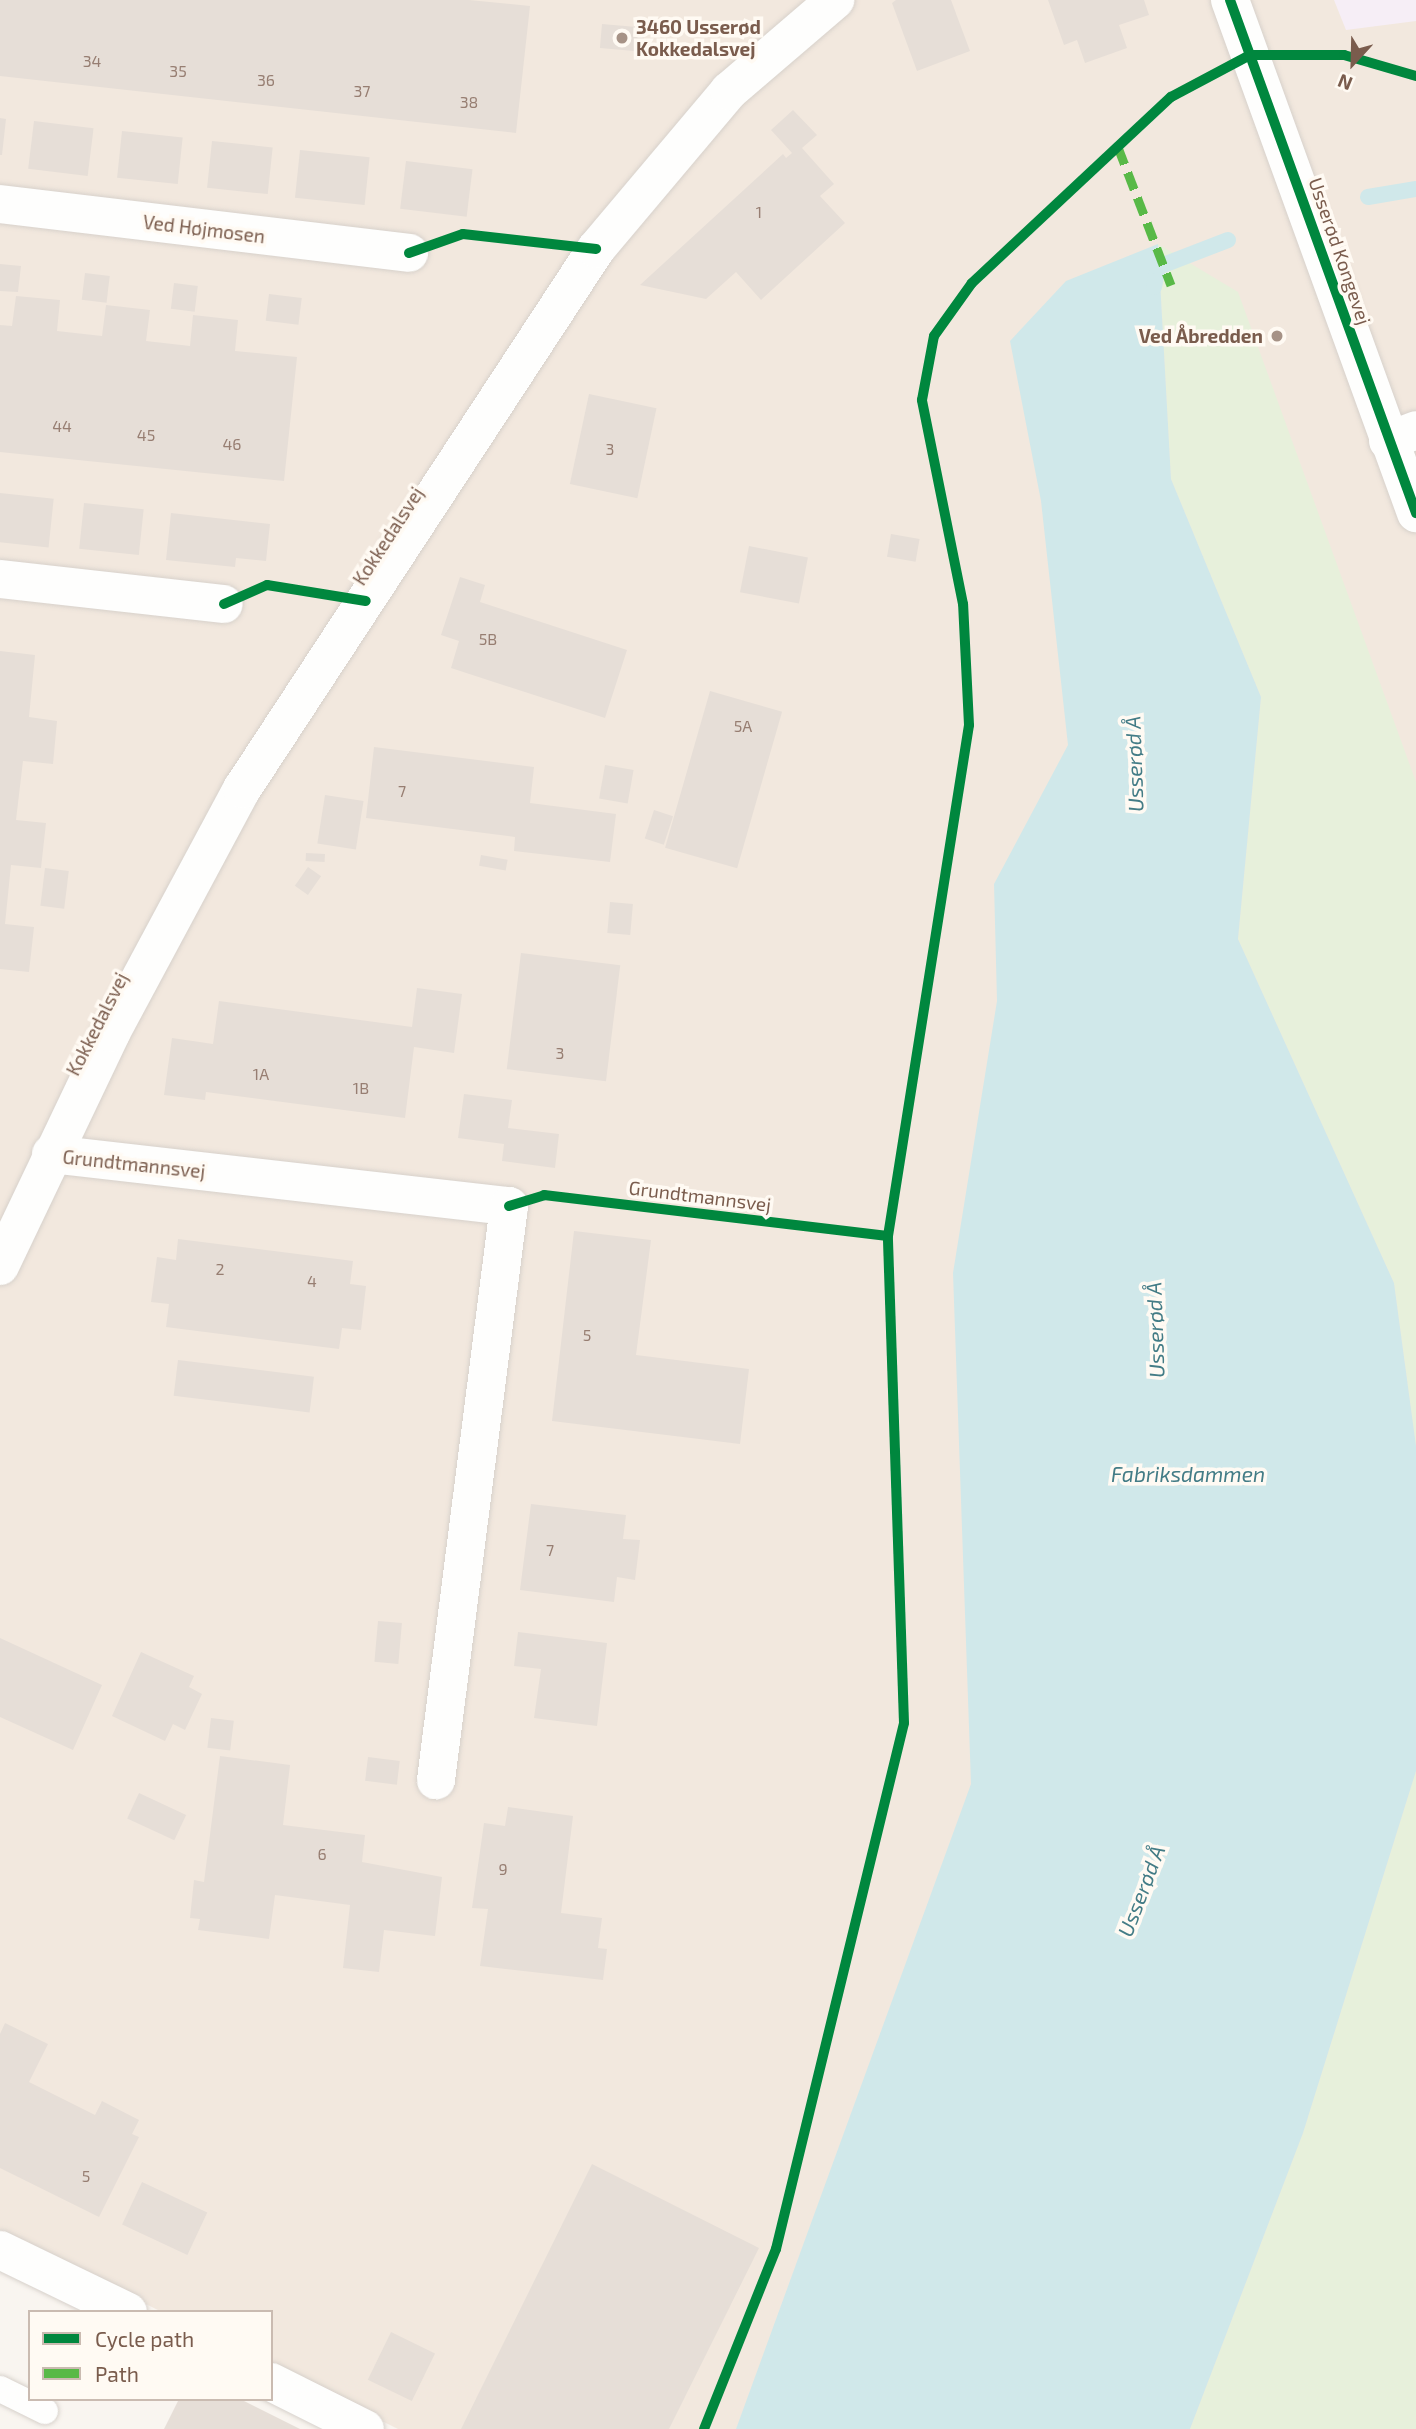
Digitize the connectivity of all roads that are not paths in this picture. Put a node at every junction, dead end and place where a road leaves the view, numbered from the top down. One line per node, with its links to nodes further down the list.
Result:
1 (835, 0): 9 (street, Kokkedalsvej)
2 (1230, 0): 5 (street, Usserød Kongevej)
3 (0, 204): 4 (street, Ved Højmosen)
4 (409, 253)
5 (1402, 435): 6 (street, Usserød Kongevej)
6 (1416, 513)
7 (0, 579): 8 (street)
8 (224, 604)
9 (51, 1154): 10 (street, Kokkedalsvej); 11 (street, Grundtmannsvej)
10 (0, 1266)
11 (436, 1780)
12 (0, 2250): 13 (street)
13 (109, 2308)
14 (273, 2383): 17 (street)
15 (0, 2389): 16 (lane)
16 (44, 2413)
17 (365, 2429)

